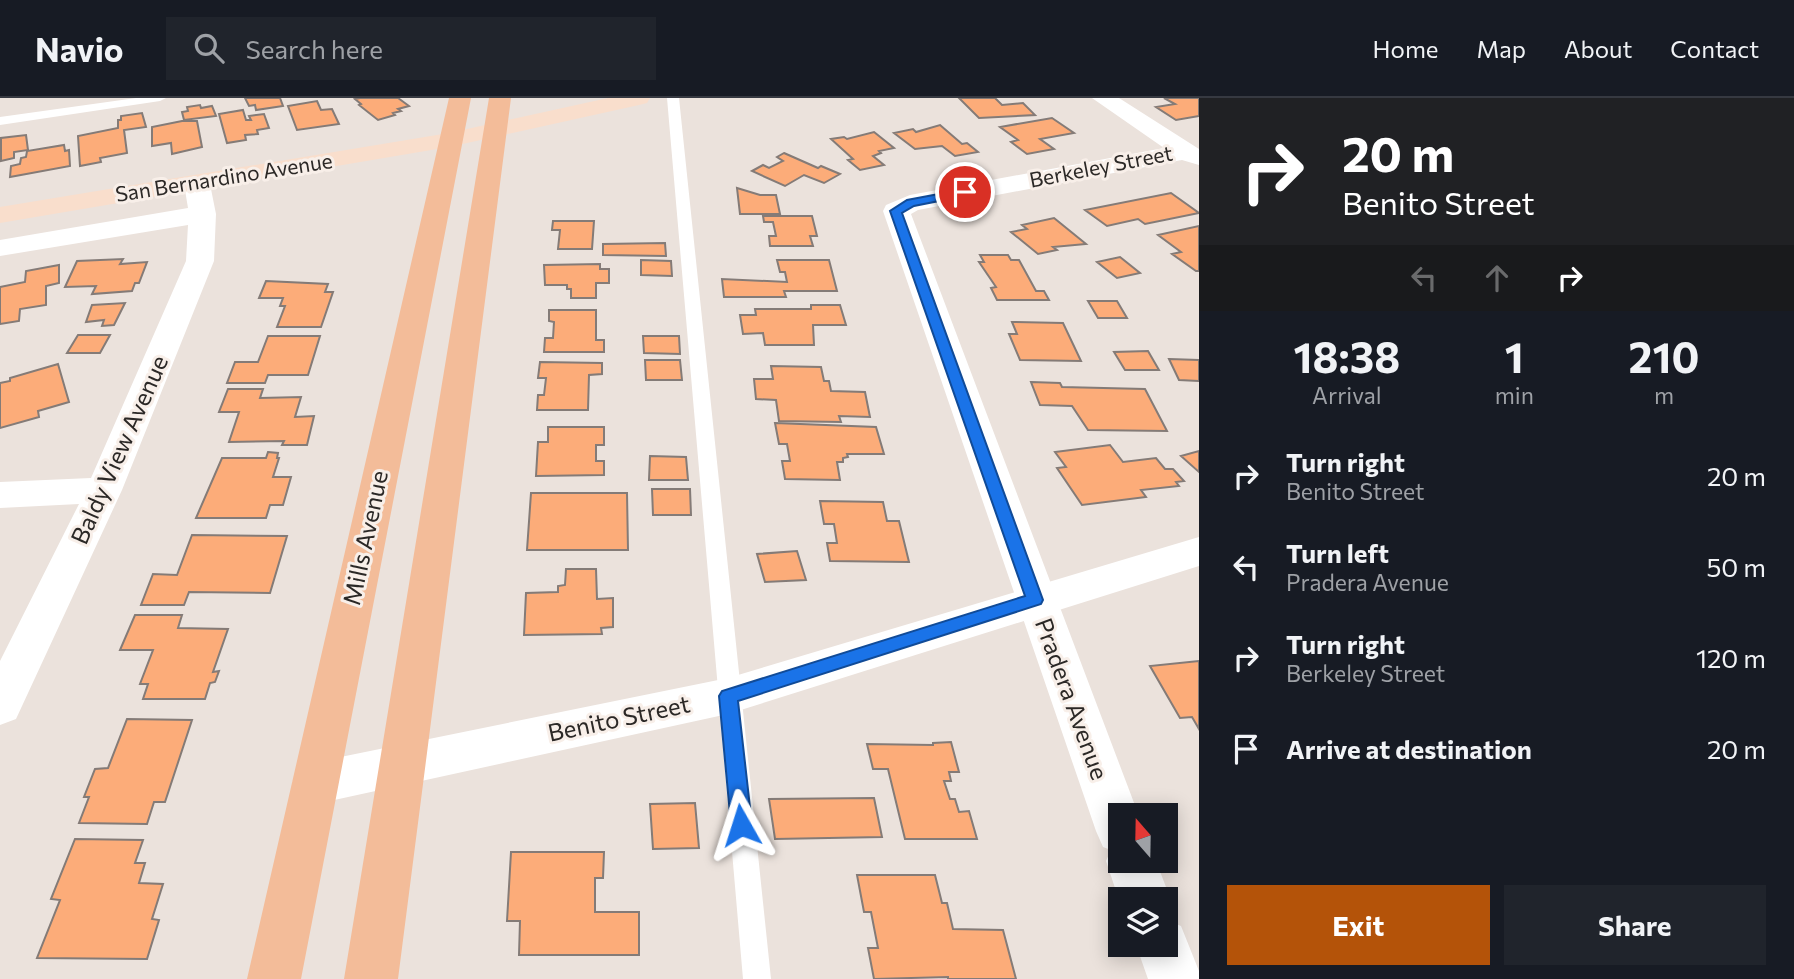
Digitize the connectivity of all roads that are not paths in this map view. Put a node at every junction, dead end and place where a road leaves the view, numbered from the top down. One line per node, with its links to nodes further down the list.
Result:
1 (160, 98): 7 (lane)
2 (460, 98): 9 (main road, Mills Avenue)
3 (500, 98): 8 (main road)
4 (639, 98): 8 (main road, San Bernardino Avenue)
5 (673, 98): 19 (lane)
6 (1104, 98): 10 (street)
7 (0, 121)
8 (494, 130): 9 (main road, San Bernardino Avenue); 21 (main road)
9 (449, 140): 11 (main road, San Bernardino Avenue); 22 (main road, Mills Avenue)
10 (1192, 156): 12 (street, Berkeley Street)
11 (199, 199): 13 (main road, San Bernardino Avenue); 14 (street); 15 (street, Baldy View Avenue)
12 (896, 211): 18 (street, Pradera Avenue)
13 (0, 215)
14 (0, 248)
15 (104, 490): 16 (street); 20 (street, Baldy View Avenue)
16 (0, 495)
17 (1199, 551): 18 (street, Benito Street)
18 (1035, 600): 19 (street, Benito Street); 23 (street, Pradera Avenue)
19 (729, 696): 21 (street, Benito Street); 27 (lane)
20 (0, 706)
21 (403, 765): 22 (street, Benito Street); 26 (main road)
22 (316, 783): 25 (main road, Mills Avenue)
23 (1110, 803)
24 (1167, 957): 28 (street)
25 (274, 979)
26 (370, 979)
27 (757, 979)
28 (1175, 979)

